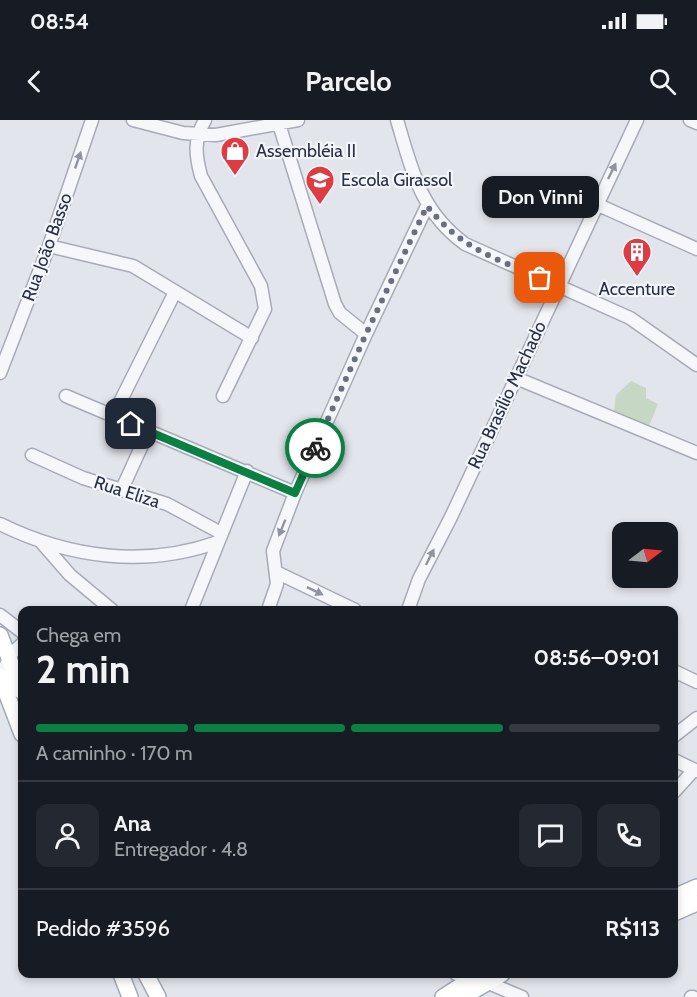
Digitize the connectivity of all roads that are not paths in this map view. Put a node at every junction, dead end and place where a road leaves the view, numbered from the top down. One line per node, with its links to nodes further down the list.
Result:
1 (92, 120): 13 (street, Rua João Basso, one-way to 1)
2 (133, 120): 10 (street)
3 (205, 120): 10 (street)
4 (298, 120): 9 (street)
5 (397, 120): 12 (street)
6 (637, 120): 11 (street, Rua Brasílio Machado, one-way to 6)
7 (690, 120): 8 (street)
8 (697, 123)
9 (279, 124): 10 (street); 17 (street)
10 (197, 135): 18 (street)
11 (596, 204): 14 (street); 15 (street, Rua Brasílio Machado)
12 (427, 206): 15 (street); 17 (street)
13 (49, 246): 16 (street); 20 (street, Rua João Basso)
14 (697, 249)
15 (557, 286): 19 (street); 21 (street, Rua Brasílio Machado)
16 (175, 292): 18 (street); 24 (street)
17 (366, 334): 30 (street)
18 (252, 338): 23 (street)
19 (697, 365)
20 (0, 373)
21 (516, 378): 26 (street); 39 (street, Rua Brasílio Machado, one-way to 21)
22 (66, 396): 24 (street)
23 (223, 396)
24 (113, 416): 25 (street)
25 (148, 432): 28 (street); 29 (street)
26 (697, 453)
27 (32, 455): 29 (street, Rua Eliza)
28 (247, 471): 30 (street); 32 (street)
29 (122, 489): 32 (street, Rua Eliza)
30 (295, 493): 34 (street, one-way to 34)
31 (0, 524): 33 (street)
32 (219, 537): 33 (street); 36 (street)
33 (42, 543): 35 (street)
34 (276, 572): 37 (street); 38 (street, one-way to 38)
35 (107, 606)
36 (193, 606)
37 (270, 606)
38 (347, 606)
39 (409, 606)
40 (0, 615): 41 (street)
41 (18, 629)
42 (0, 635): 44 (main road)
43 (18, 649): 44 (street)
44 (9, 659): 46 (street); 47 (main road)
45 (678, 673): 48 (street)
46 (0, 677): 50 (main road)
47 (18, 682)
48 (697, 682)
49 (697, 718): 51 (street)
50 (18, 724)
51 (678, 733)
52 (678, 762): 53 (street)
53 (696, 770): 54 (street)
54 (678, 788)
55 (697, 887): 56 (main road)
56 (678, 895)
57 (697, 903): 58 (main road)
58 (678, 911)
59 (123, 978): 65 (main road)
60 (142, 978): 66 (main road)
61 (148, 978): 67 (main road)
62 (471, 978): 68 (main road)
63 (472, 978): 69 (main road)
64 (475, 978): 70 (street)
65 (130, 997)
66 (149, 997)
67 (158, 997)
68 (442, 997)
69 (463, 997)
70 (522, 997)

